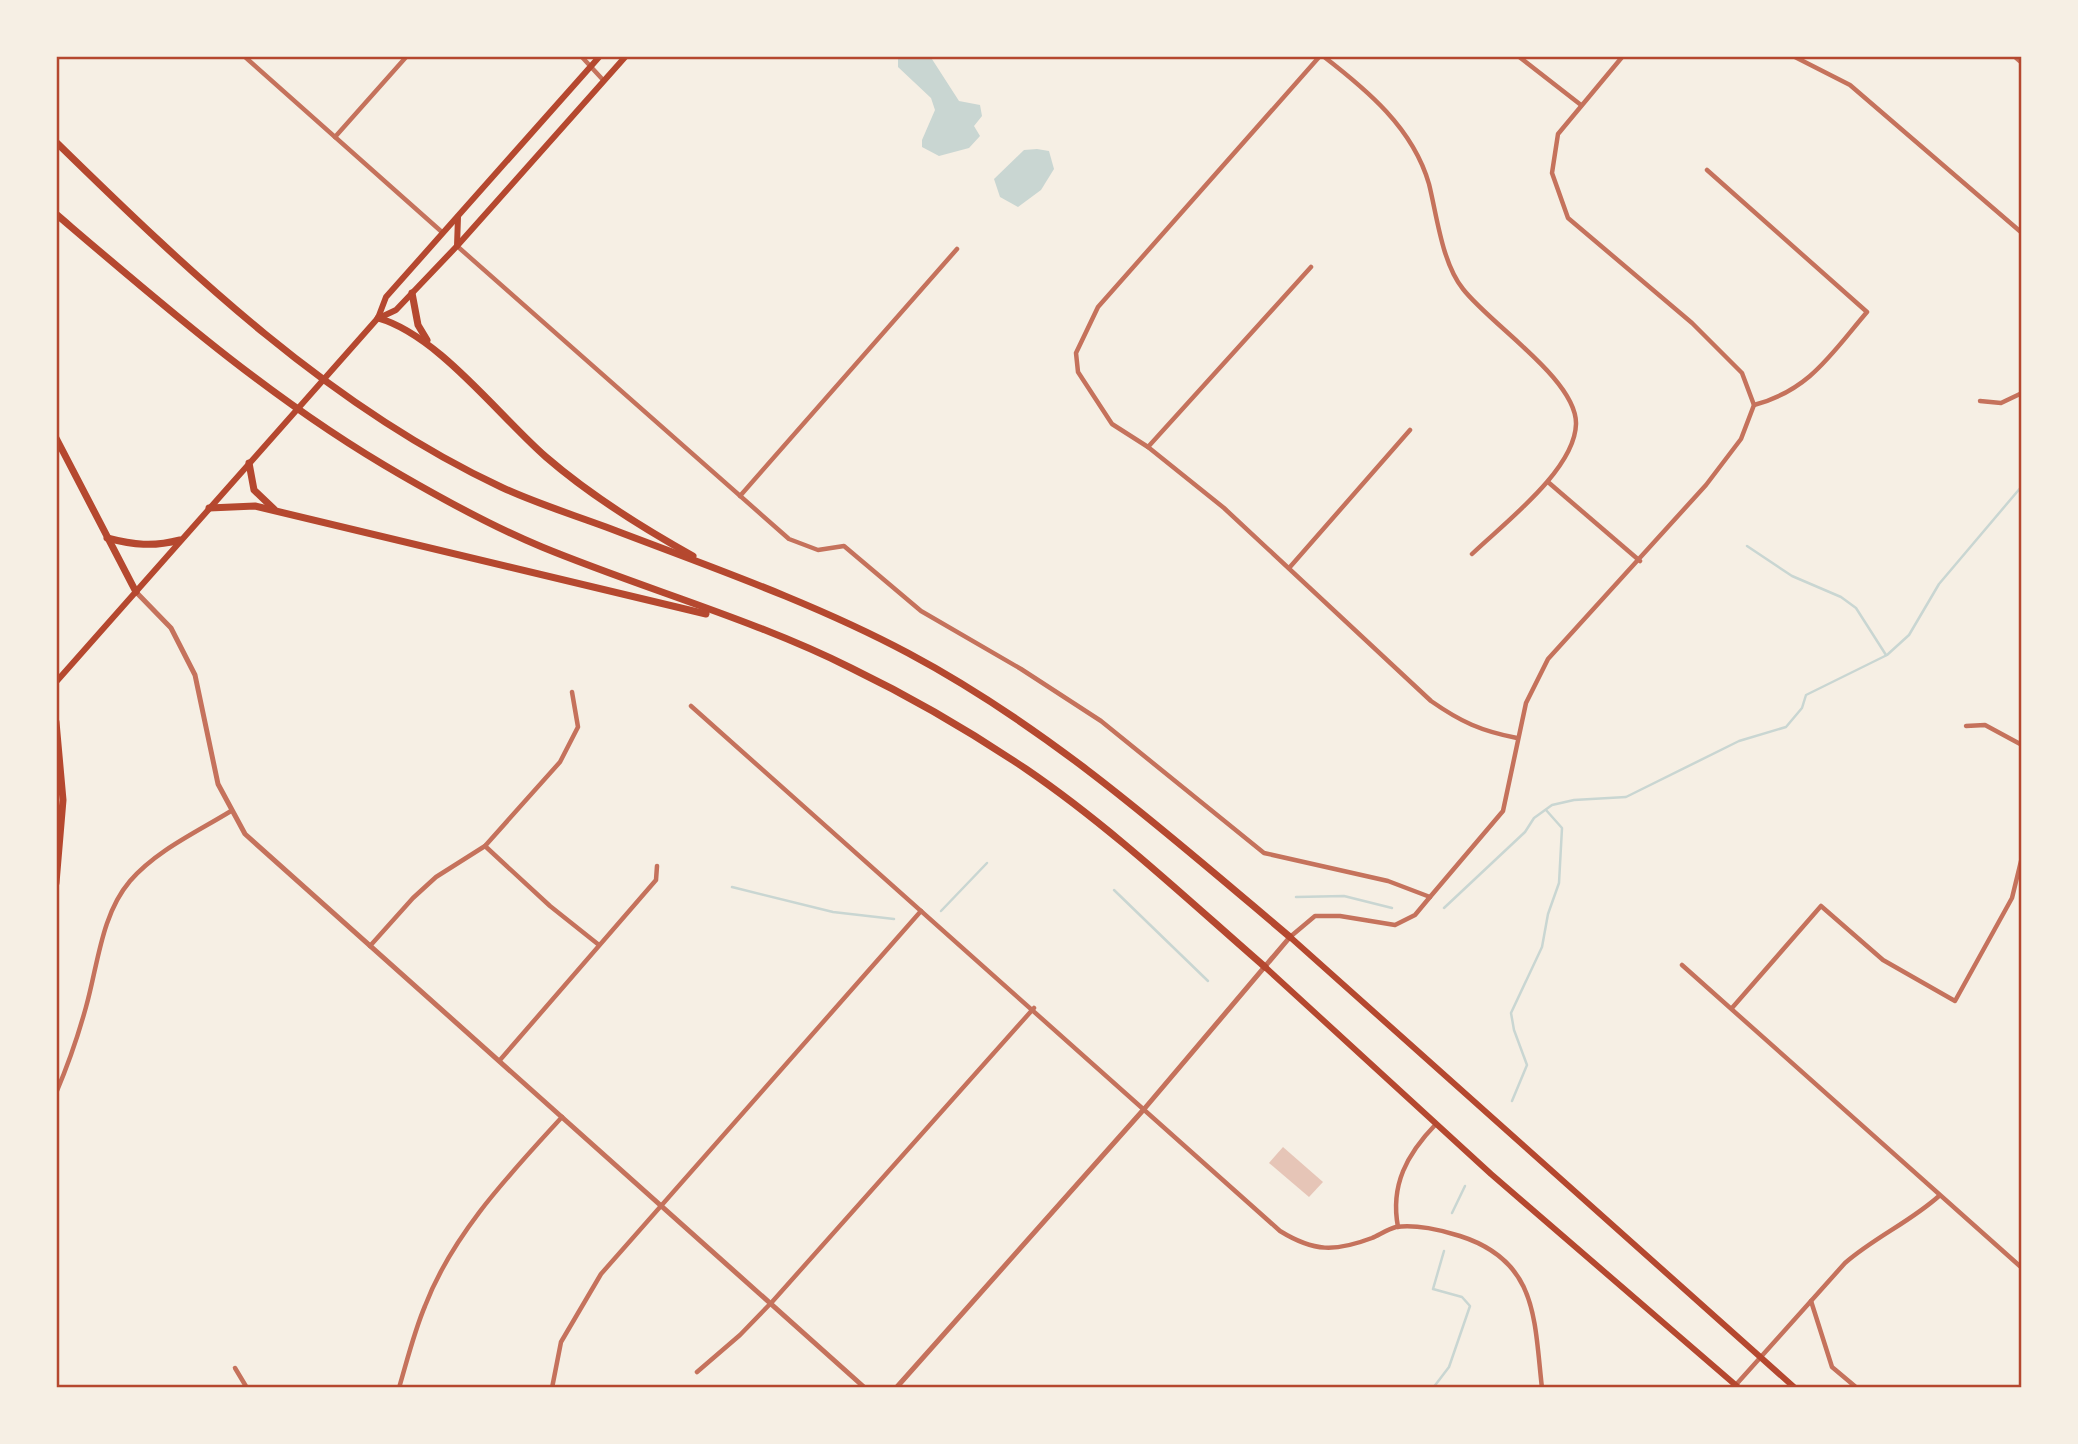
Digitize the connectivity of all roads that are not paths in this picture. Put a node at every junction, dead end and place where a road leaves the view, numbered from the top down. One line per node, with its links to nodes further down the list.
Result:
1 (244, 56): 15 (street)
2 (407, 56): 15 (street)
3 (581, 56): 12 (street)
4 (600, 56): 12 (main road)
5 (626, 56): 13 (main road)
6 (1321, 56): 33 (street); 35 (street)
7 (1518, 56): 14 (street)
8 (1623, 56): 14 (street)
9 (1793, 56): 21 (street)
10 (2014, 56): 11 (street)
11 (2022, 63)
12 (590, 66): 13 (street); 19 (main road)
13 (604, 82): 22 (main road)
14 (1581, 105): 30 (street)
15 (335, 137): 20 (street)
16 (56, 142): 44 (highway)
17 (1707, 170): 30 (street)
18 (56, 214): 46 (highway)
19 (459, 215): 20 (main road); 22 (main road)
20 (443, 233): 26 (main road)
21 (2022, 233)
22 (457, 246): 25 (main road); 36 (street)
23 (957, 249): 36 (street)
24 (1311, 267): 33 (street)
25 (412, 293): 26 (main road); 27 (highway)
26 (378, 318): 27 (highway); 34 (main road)
27 (429, 344): 44 (highway)
28 (2022, 393): 29 (street)
29 (1980, 401)
30 (1754, 405): 42 (street)
31 (1410, 430): 43 (street)
32 (56, 438): 39 (highway)
33 (1148, 447): 43 (street)
34 (249, 463): 37 (main road); 38 (highway)
35 (1548, 482): 41 (street); 42 (street)
36 (740, 496): 59 (street)
37 (209, 508): 38 (highway); 40 (main road)
38 (276, 511): 46 (highway)
39 (107, 538): 40 (highway); 45 (highway)
40 (180, 540): 45 (main road)
41 (1472, 554)
42 (1640, 561): 52 (street)
43 (1290, 567): 52 (street)
44 (715, 569): 61 (highway)
45 (136, 592): 47 (main road); 54 (street)
46 (745, 624): 65 (highway)
47 (56, 682)
48 (572, 692): 55 (street)
49 (691, 706): 60 (street)
50 (56, 722): 58 (highway)
51 (1966, 726): 53 (street)
52 (1517, 738): 59 (street)
53 (2022, 745)
54 (231, 811): 63 (street); 69 (street)
55 (485, 846): 62 (street); 63 (street)
56 (2022, 857): 67 (street)
57 (657, 866): 62 (street)
58 (56, 883)
59 (1430, 897): 61 (street)
60 (921, 911): 66 (street); 74 (street)
61 (1290, 937): 65 (street); 79 (main road)
62 (599, 945): 68 (street)
63 (370, 946): 68 (street)
64 (1682, 965): 67 (street)
65 (1265, 967): 70 (street); 72 (main road)
66 (1034, 1008): 70 (street); 78 (street)
67 (1732, 1008): 73 (street)
68 (500, 1060): 71 (street)
69 (56, 1093)
70 (1145, 1108): 75 (street); 87 (street)
71 (562, 1117): 74 (street); 84 (street)
72 (1436, 1124): 75 (street); 82 (main road)
73 (1940, 1196): 76 (street); 77 (street)
74 (664, 1205): 78 (street); 85 (street)
75 (1398, 1227): 88 (street)
76 (2022, 1268)
77 (1811, 1301): 79 (street); 90 (street)
78 (772, 1302): 81 (street); 86 (street)
79 (1761, 1358): 82 (street); 89 (main road)
80 (235, 1368): 83 (street)
81 (697, 1372)
82 (1736, 1387)
83 (247, 1388)
84 (399, 1388)
85 (552, 1388)
86 (865, 1388)
87 (896, 1388)
88 (1542, 1388)
89 (1795, 1388)
90 (1857, 1388)

